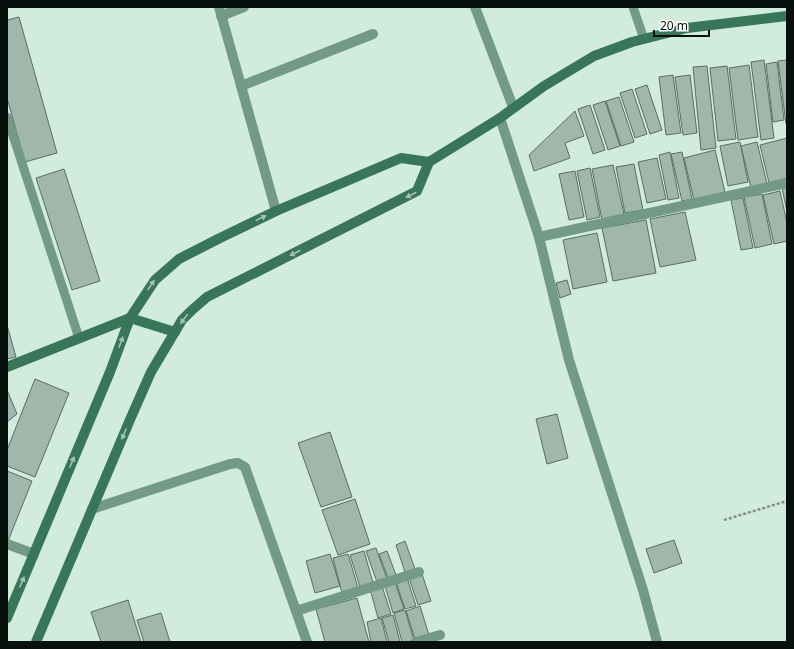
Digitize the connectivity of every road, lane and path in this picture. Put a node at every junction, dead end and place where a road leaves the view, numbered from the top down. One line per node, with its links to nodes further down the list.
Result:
1 (244, 7): 4 (street)
2 (475, 7): 9 (street)
3 (633, 7): 7 (lane)
4 (220, 12): 8 (street)
5 (787, 16): 7 (street)
6 (373, 34): 8 (street)
7 (644, 39): 9 (street)
8 (241, 86): 14 (street)
9 (513, 107): 11 (street)
10 (7, 117): 18 (lane)
11 (500, 118): 12 (street); 15 (street)
12 (430, 162): 14 (street); 17 (street, one-way to 17)
13 (787, 183): 15 (street)
14 (276, 210): 16 (street, one-way to 14)
15 (539, 237): 32 (street)
16 (130, 318): 17 (street); 18 (street); 24 (street, one-way to 16)
17 (175, 332): 21 (street, one-way to 21)
18 (79, 338): 19 (street)
19 (7, 367)
20 (787, 501): 22 (path)
21 (92, 509): 26 (street); 29 (street)
22 (724, 520)
23 (7, 544): 24 (street)
24 (34, 554): 27 (street, one-way to 24)
25 (419, 572): 26 (street)
26 (296, 611): 30 (street)
27 (7, 618)
28 (440, 635): 31 (street)
29 (36, 642)
30 (307, 642)
31 (416, 642)
32 (657, 642)

